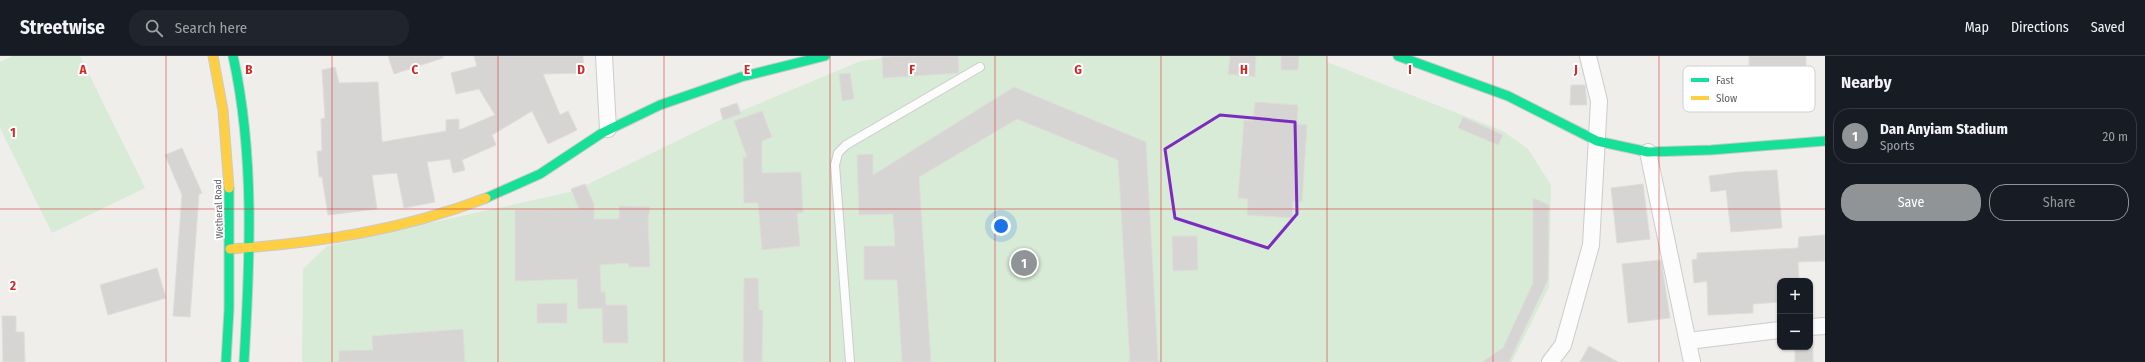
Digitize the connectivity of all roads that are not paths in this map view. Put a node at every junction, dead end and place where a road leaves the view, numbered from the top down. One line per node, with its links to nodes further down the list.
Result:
1 (212, 56): 13 (street, Wetheral Road)
2 (233, 56): 12 (street)
3 (604, 56): 8 (street)
4 (825, 56): 8 (street)
5 (1398, 56): 9 (street)
6 (1588, 56): 9 (street)
7 (980, 67): 20 (lane)
8 (608, 129): 12 (street)
9 (1597, 141): 11 (street); 21 (street)
10 (1825, 141): 11 (street)
11 (1648, 152): 17 (street)
12 (249, 248): 13 (street); 19 (street)
13 (230, 249): 18 (street, Wetheral Road)
14 (1825, 326): 15 (street)
15 (1813, 327)
16 (1777, 330): 17 (street)
17 (1688, 341): 22 (street)
18 (226, 362)
19 (244, 362)
20 (850, 362)
21 (1550, 362)
22 (1692, 362)

